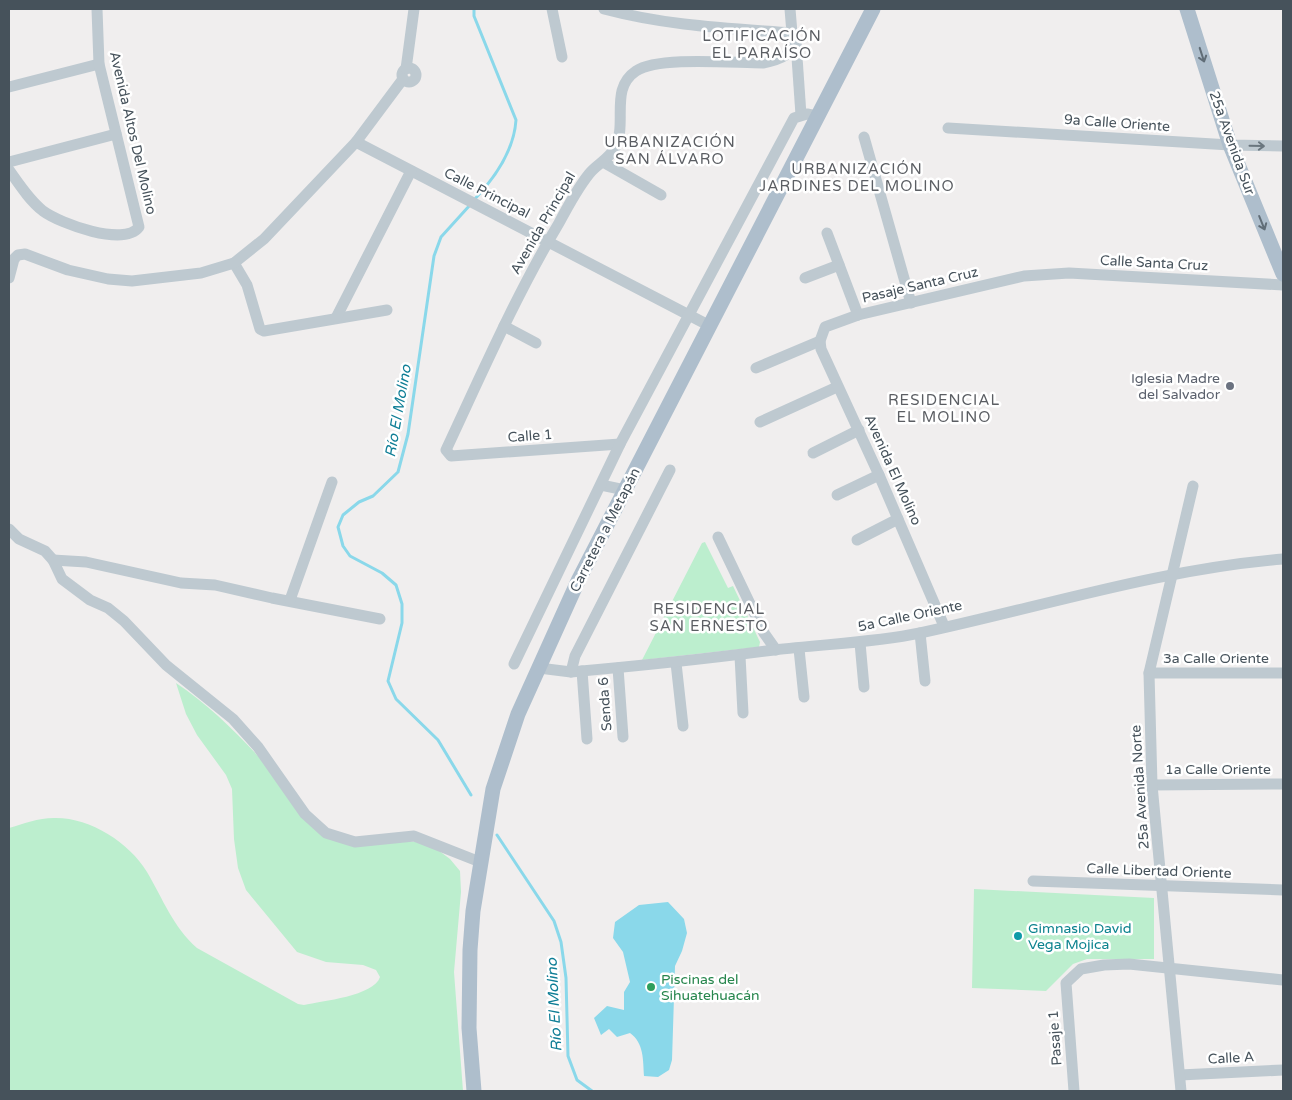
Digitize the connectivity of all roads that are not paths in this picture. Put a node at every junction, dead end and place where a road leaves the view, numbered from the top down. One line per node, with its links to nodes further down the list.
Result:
1 (97, 9): 10 (street, Avenida Altos Del Molino)
2 (414, 9): 17 (street)
3 (552, 9): 9 (street)
4 (604, 9): 8 (street)
5 (790, 9): 8 (street)
6 (873, 9): 13 (main road, Carretera a Metapán)
7 (1187, 9): 18 (main road, 25a Avenida Sur, one-way to 18)
8 (794, 41): 12 (street); 21 (street, Avenida Principal)
9 (562, 56)
10 (99, 64): 11 (street); 15 (street, Avenida Altos Del Molino)
11 (9, 87)
12 (801, 115): 13 (street); 36 (street)
13 (817, 116): 40 (main road, Carretera a Metapán)
14 (948, 128): 18 (street, 9a Calle Oriente)
15 (116, 134): 20 (street); 22 (street, Avenida Altos Del Molino)
16 (864, 137): 34 (street)
17 (356, 142): 23 (street, Calle Principal); 27 (street)
18 (1230, 146): 19 (street, 9a Calle Oriente, one-way to 19); 29 (main road, 25a Avenida Sur, one-way to 29)
19 (1283, 146)
20 (9, 162)
21 (603, 162): 24 (street); 26 (street, Avenida Principal)
22 (9, 170)
23 (411, 171): 26 (street, Calle Principal); 38 (street)
24 (661, 195)
25 (828, 233): 28 (street)
26 (548, 242): 36 (street, Calle Principal); 39 (street, Avenida Principal)
27 (234, 263): 31 (street); 38 (street)
28 (839, 265): 32 (street); 37 (street)
29 (1283, 274)
30 (1024, 276): 33 (street, Calle Santa Cruz); 34 (street, Pasaje Santa Cruz)
31 (9, 278)
32 (805, 278)
33 (1283, 285)
34 (911, 303): 37 (street, Pasaje Santa Cruz)
35 (387, 310): 38 (street)
36 (689, 314): 40 (street, Calle Principal); 47 (street)
37 (858, 315): 41 (street, Pasaje Santa Cruz)
38 (336, 318)
39 (504, 326): 42 (street); 48 (street, Avenida Principal)
40 (710, 326): 55 (main road, Carretera a Metapán)
41 (820, 341): 43 (street); 44 (street, Avenida El Molino)
42 (536, 343)
43 (756, 368)
44 (837, 387): 45 (street); 46 (street, Avenida El Molino)
45 (760, 422)
46 (859, 430): 49 (street); 51 (street, Avenida El Molino)
47 (620, 444): 48 (street, Calle 1); 53 (street)
48 (446, 450)
49 (814, 453)
50 (670, 470): 76 (street)
51 (879, 475): 56 (street); 57 (street, Avenida El Molino)
52 (332, 482): 64 (street)
53 (601, 484): 55 (street); 73 (street)
54 (1193, 486): 63 (street, 25a Avenida Norte)
55 (625, 490): 74 (main road, Carretera a Metapán)
56 (837, 495)
57 (898, 519): 60 (street); 66 (street, Avenida El Molino)
58 (9, 529): 62 (street)
59 (718, 536): 70 (street)
60 (857, 540)
61 (1283, 559): 63 (street, 5a Calle Oriente)
62 (53, 560): 64 (street); 88 (street)
63 (1173, 575): 66 (street, 5a Calle Oriente); 78 (street, 25a Avenida Norte)
64 (290, 600): 65 (street)
65 (380, 618)
66 (944, 626): 67 (street, 5a Calle Oriente)
67 (920, 633): 68 (street, 5a Calle Oriente); 79 (street)
68 (860, 643): 69 (street, 5a Calle Oriente); 80 (street)
69 (799, 648): 70 (street, 5a Calle Oriente); 81 (street)
70 (776, 650): 71 (street, 5a Calle Oriente)
71 (740, 656): 72 (street, 5a Calle Oriente); 82 (street)
72 (676, 663): 75 (street, 5a Calle Oriente); 83 (street)
73 (514, 664)
74 (539, 668): 76 (street, 5a Calle Oriente); 88 (main road, Carretera a Metapán)
75 (618, 668): 76 (street, 5a Calle Oriente); 84 (street, Senda 6)
76 (576, 672): 85 (street)
77 (1283, 673): 78 (street, 3a Calle Oriente)
78 (1149, 674): 87 (street, 25a Avenida Norte)
79 (925, 681)
80 (864, 687)
81 (804, 697)
82 (743, 713)
83 (683, 726)
84 (623, 737)
85 (587, 739)
86 (1283, 784): 87 (street, 1a Calle Oriente)
87 (1152, 785): 90 (street, 25a Avenida Norte)
88 (480, 862): 96 (main road, Carretera a Metapán)
89 (1033, 881): 90 (street, Calle Libertad Oriente)
90 (1162, 887): 91 (street, Calle Libertad Oriente); 92 (street, 25a Avenida Norte)
91 (1283, 890)
92 (1171, 967): 93 (street); 95 (street, 25a Avenida Norte); 97 (street, Pasaje 1)
93 (1283, 980)
94 (1283, 1070): 95 (street, Calle A)
95 (1180, 1075): 98 (street, 25a Avenida Norte)
96 (474, 1091)
97 (1074, 1091)
98 (1181, 1091)

